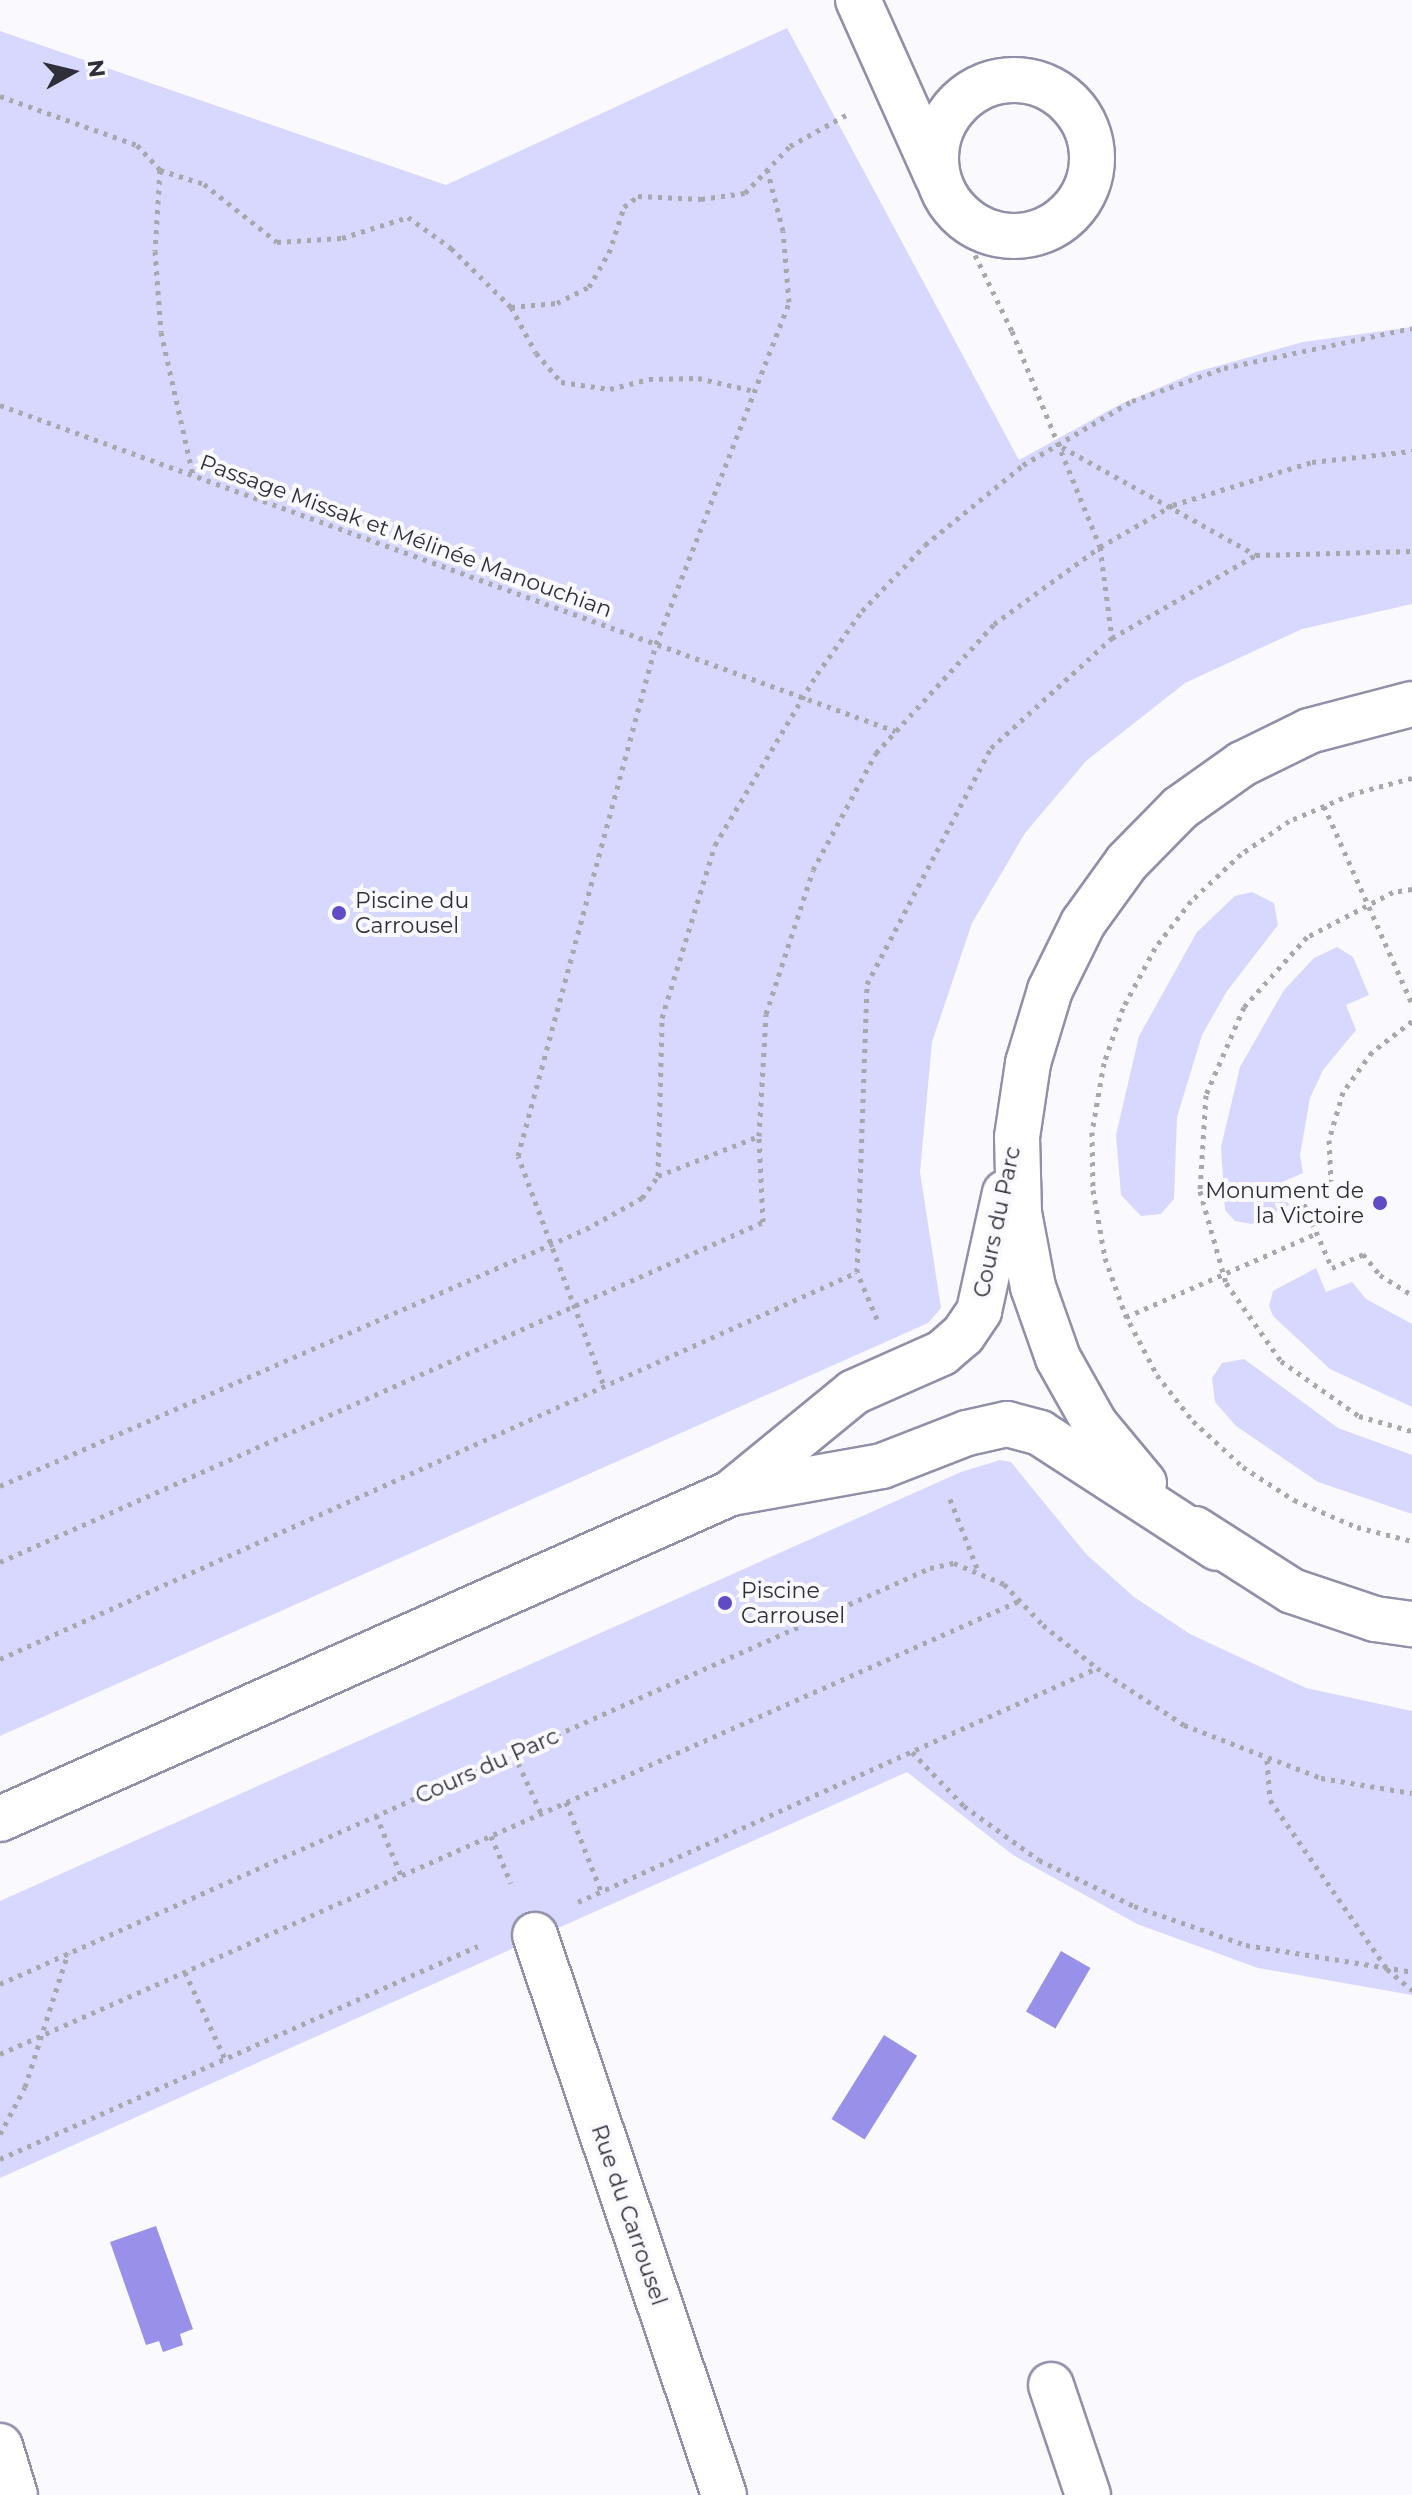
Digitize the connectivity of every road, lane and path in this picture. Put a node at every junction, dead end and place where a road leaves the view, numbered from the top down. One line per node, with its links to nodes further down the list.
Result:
1 (858, 0): 2 (street)
2 (898, 87): 4 (path); 6 (street)
3 (0, 96): 5 (path)
4 (767, 168): 7 (path); 9 (path)
5 (160, 170): 7 (path); 13 (path)
6 (945, 195): 11 (path)
7 (511, 307): 9 (path)
8 (1412, 328): 11 (path)
9 (754, 391): 19 (path)
10 (0, 405): 13 (path, Passage Missak et Mélinée Manouchian)
11 (1061, 447): 14 (path); 15 (path); 20 (path)
12 (1412, 451): 14 (path)
13 (193, 475): 19 (path, Passage Missak et Mélinée Manouchian)
14 (1173, 505): 15 (path); 17 (path)
15 (1100, 547): 18 (path); 22 (path)
16 (1412, 551): 17 (path)
17 (1256, 555): 18 (path)
18 (1112, 638): 38 (path)
19 (656, 644): 20 (path, Passage Missak et Mélinée Manouchian); 33 (path)
20 (802, 697): 22 (path, Passage Missak et Mélinée Manouchian); 31 (path)
21 (1412, 704): 29 (street)
22 (895, 731): 30 (path)
23 (1412, 778): 24 (path)
24 (1324, 806): 26 (path); 37 (path)
25 (1412, 889): 26 (path)
26 (1368, 905): 27 (path); 34 (path)
27 (1412, 1004)
28 (1412, 1021): 32 (path)
29 (1028, 1063): 41 (street, Cours du Parc); 43 (street)
30 (759, 1136): 31 (path); 36 (path)
31 (658, 1176): 33 (path)
32 (1317, 1233): 34 (path); 35 (path)
33 (550, 1245): 36 (path); 40 (path)
34 (1223, 1274): 37 (path); 39 (path)
35 (1412, 1295)
36 (574, 1306): 38 (path); 44 (path)
37 (1126, 1317): 42 (path)
38 (603, 1383): 47 (path)
39 (1412, 1431)
40 (0, 1486)
41 (731, 1493): 43 (street, Cours du Parc); 56 (street, Cours du Parc)
42 (1412, 1541)
43 (1217, 1548): 46 (street)
44 (0, 1562)
45 (1019, 1601): 48 (path); 50 (path, Cours du Parc); 53 (path)
46 (1412, 1624)
47 (0, 1659)
48 (1097, 1668): 49 (path); 51 (path)
49 (912, 1752): 58 (path); 63 (path)
50 (514, 1754): 54 (path); 55 (path, Cours du Parc)
51 (1267, 1760): 52 (path); 63 (path)
52 (1412, 1793)
53 (566, 1802): 54 (path); 58 (path)
54 (541, 1813): 57 (path)
55 (376, 1815): 57 (path); 62 (path, Cours du Parc)
56 (0, 1819)
57 (401, 1875): 64 (path)
58 (601, 1891): 59 (path)
59 (573, 1904)
60 (535, 1935): 76 (street, Rue du Carrousel)
61 (486, 1943): 70 (path)
62 (68, 1953): 66 (path, Cours du Parc); 68 (path)
63 (1387, 1969): 65 (path); 67 (path)
64 (185, 1972): 68 (path); 70 (path)
65 (1412, 1972)
66 (0, 1984)
67 (1412, 1990)
68 (44, 2034): 69 (path); 71 (path)
69 (0, 2054)
70 (225, 2059): 72 (path)
71 (0, 2134)
72 (0, 2159)
73 (1051, 2385): 77 (street)
74 (0, 2446): 75 (street)
75 (15, 2495)
76 (724, 2495)
77 (1088, 2495)

